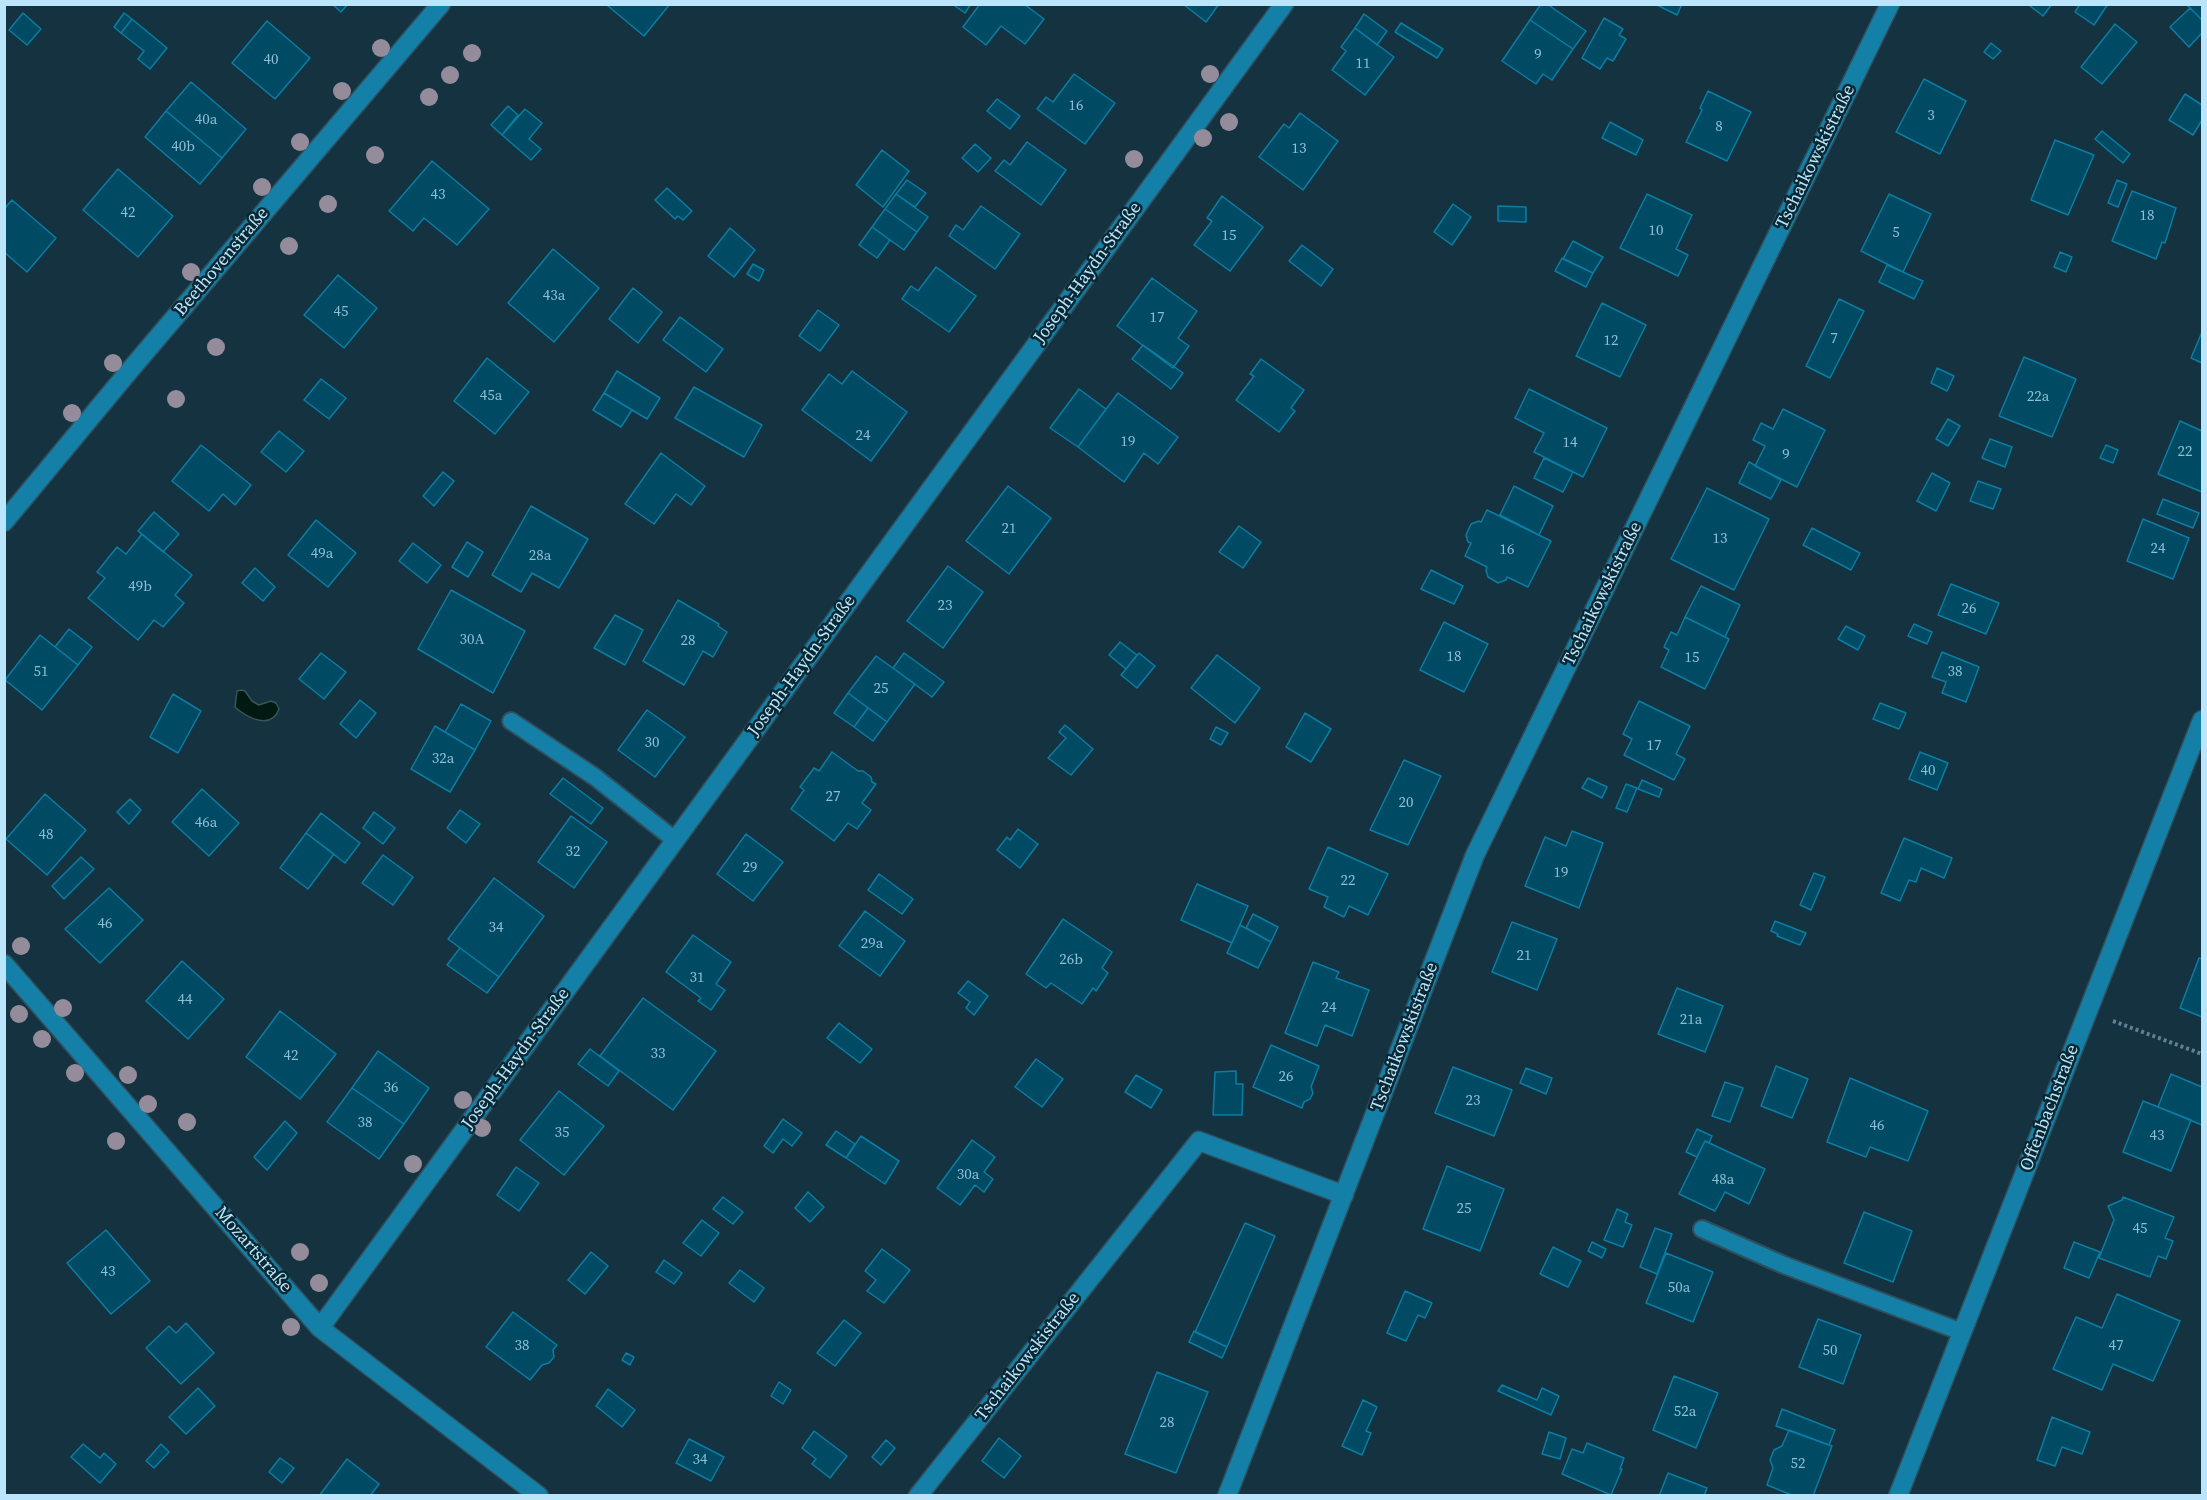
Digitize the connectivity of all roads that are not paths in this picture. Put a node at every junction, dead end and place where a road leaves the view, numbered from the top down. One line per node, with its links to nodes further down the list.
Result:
1 (441, 4): 4 (street, Beethovenstraße)
2 (1284, 4): 7 (street, Joseph-Haydn-Straße)
3 (1890, 4): 9 (street, Tschaikowskistraße)
4 (4, 522)
5 (2202, 720): 12 (street, Offenbachstraße)
6 (511, 721): 7 (lane)
7 (675, 840): 11 (street, Joseph-Haydn-Straße)
8 (4, 964): 11 (street, Mozartstraße)
9 (1344, 1196): 14 (street, Tschaikowskistraße); 15 (street, Tschaikowskistraße)
10 (1702, 1229): 12 (lane)
11 (320, 1328): 13 (street, Mozartstraße)
12 (1962, 1332): 16 (street, Offenbachstraße)
13 (539, 1496)
14 (918, 1496)
15 (1227, 1496)
16 (1898, 1496)

